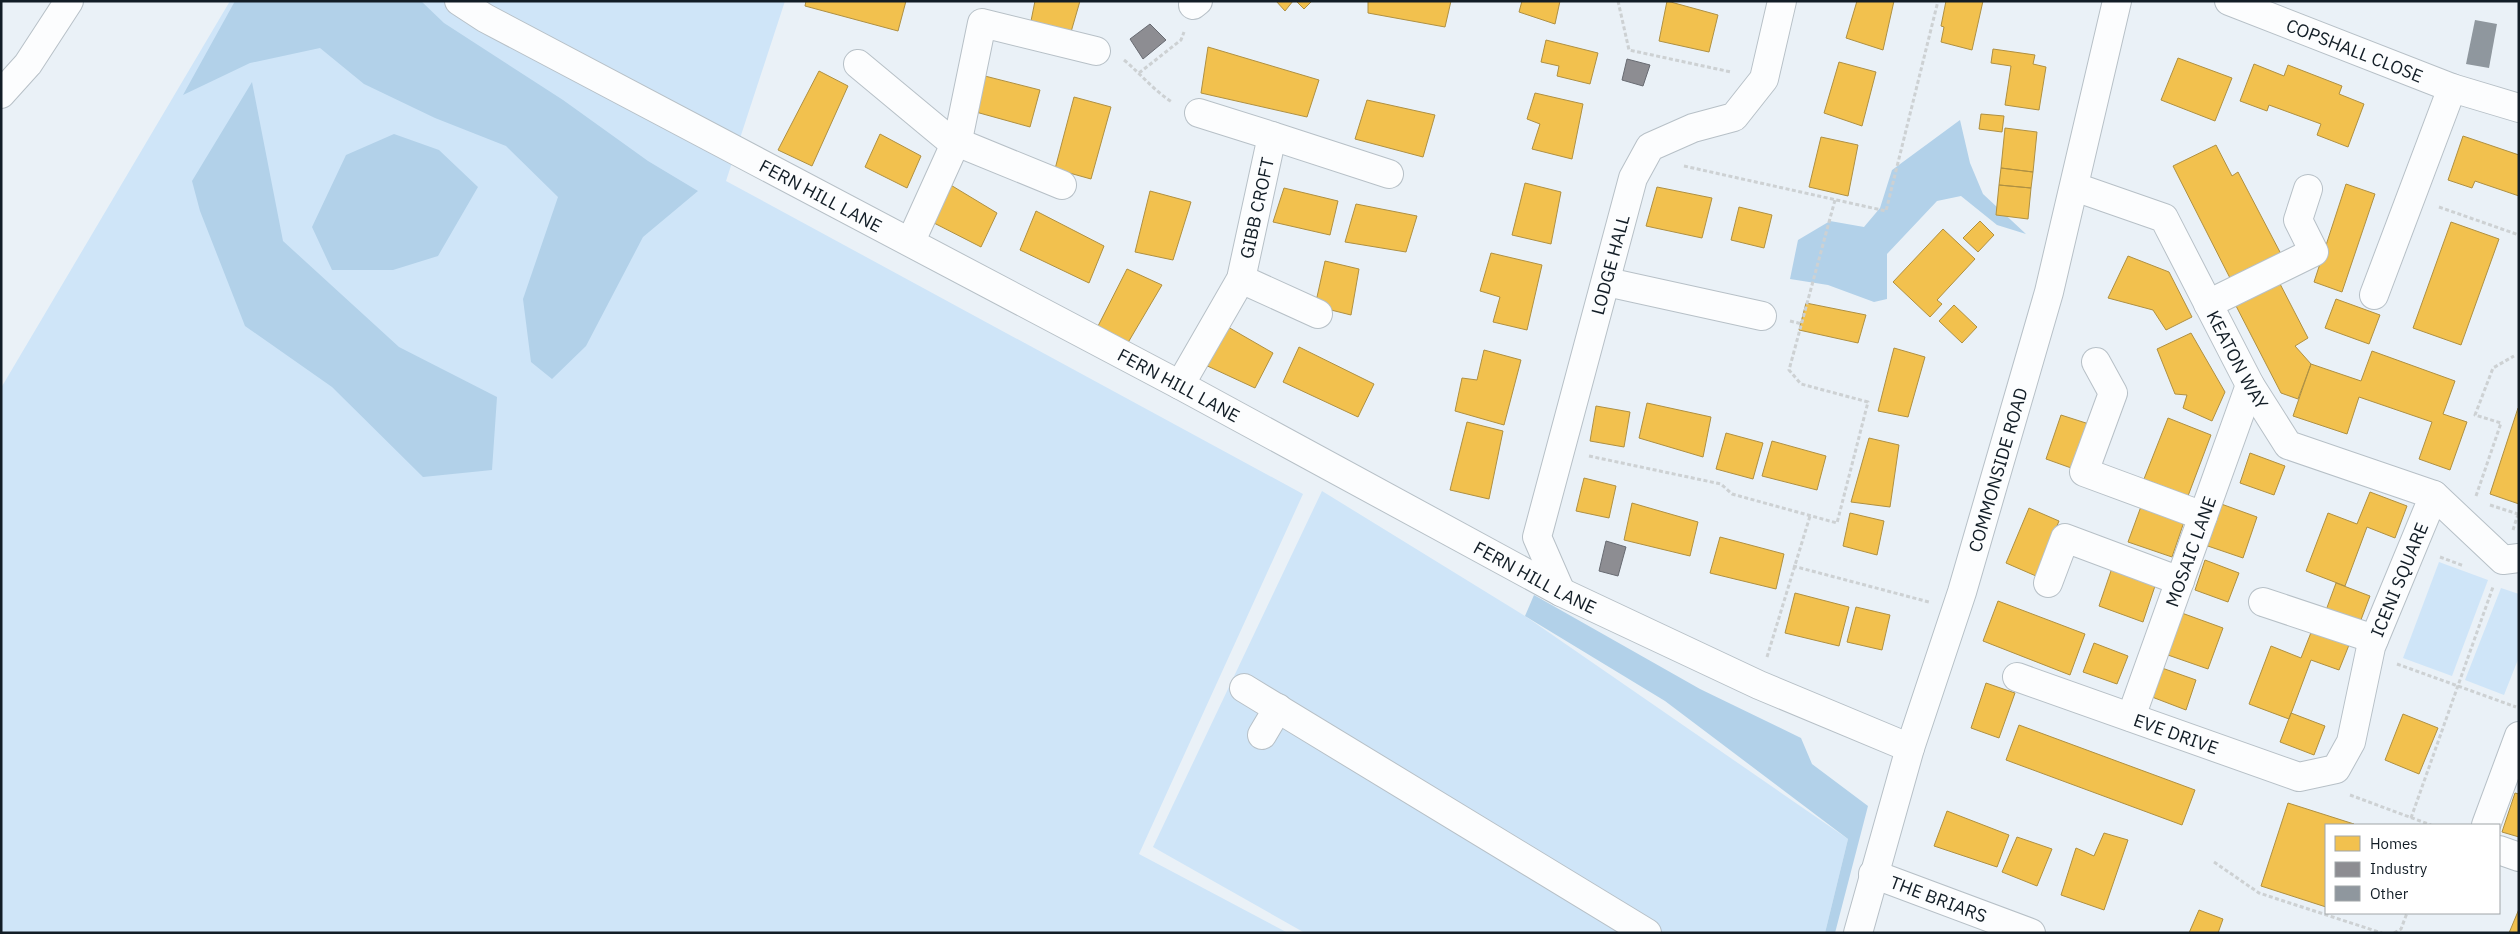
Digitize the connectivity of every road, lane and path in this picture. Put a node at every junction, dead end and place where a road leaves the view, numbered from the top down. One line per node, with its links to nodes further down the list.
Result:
1 (69, 1): 15 (street)
2 (459, 1): 29 (street, FERN HILL LANE)
3 (1618, 1): 13 (path)
4 (1782, 1): 13 (street, LODGE HALL)
5 (1938, 1): 27 (path)
6 (2117, 1): 24 (street, COMMONSIDE ROAD)
7 (2229, 1): 9 (street, COPSHALL CLOSE)
8 (1196, 3): 12 (path)
9 (2269, 9): 14 (street, COPSHALL CLOSE)
10 (1096, 51): 12 (path); 20 (street)
11 (858, 64): 20 (street)
12 (1139, 73): 16 (path)
13 (1764, 79): 21 (street, LODGE HALL)
14 (2452, 88): 17 (street, COPSHALL CLOSE); 26 (street)
15 (1, 94)
16 (1174, 103)
17 (2519, 108)
18 (1198, 113): 19 (street, GIBB CROFT)
19 (1272, 136): 22 (street, GIBB CROFT); 30 (street, GIBB CROFT)
20 (956, 142): 23 (street); 29 (street)
21 (1644, 157): 27 (path); 31 (street, LODGE HALL)
22 (1389, 174)
23 (1062, 185)
24 (2075, 187): 33 (street, KEATON WAY); 53 (street, COMMONSIDE ROAD)
25 (2308, 189): 33 (street)
26 (2411, 198): 28 (path); 32 (street)
27 (1835, 200): 45 (path)
28 (2519, 236)
29 (911, 241): 38 (street, FERN HILL LANE)
30 (1241, 279): 34 (street, GIBB CROFT); 38 (street, GIBB CROFT)
31 (1607, 282): 35 (street); 40 (street, LODGE HALL)
32 (2374, 295)
33 (2208, 304): 39 (street, KEATON WAY)
34 (1318, 314)
35 (1762, 316)
36 (2514, 356): 42 (path)
37 (2096, 362): 46 (street)
38 (1180, 385): 51 (street, FERN HILL LANE)
39 (2250, 385): 41 (street, KEATON WAY); 46 (street, MOSAIC LANE)
40 (1561, 450): 45 (path); 51 (street, LODGE HALL)
41 (2434, 496): 47 (street, ICENI SQUARE); 54 (street, ICENI SQUARE)
42 (2475, 500)
43 (2483, 503): 44 (path)
44 (2518, 514): 47 (path)
45 (1810, 516): 48 (path)
46 (2203, 516): 49 (street, MOSAIC LANE)
47 (2511, 559): 57 (path)
48 (1793, 566): 53 (path); 56 (path)
49 (2180, 581): 50 (street); 61 (street, MOSAIC LANE)
50 (2048, 583)
51 (1561, 592): 56 (street, FERN HILL LANE)
52 (2262, 602): 54 (street)
53 (1956, 610): 64 (street, COMMONSIDE ROAD)
54 (2371, 647): 57 (path); 65 (street, ICENI SQUARE)
55 (2017, 677): 61 (street, EVE DRIVE)
56 (1759, 685): 64 (street, FERN HILL LANE)
57 (2457, 686): 60 (path); 67 (path)
58 (1244, 688): 59 (street)
59 (1278, 708): 62 (street); 75 (street)
60 (2519, 708)
61 (2131, 717): 65 (street, EVE DRIVE)
62 (1262, 736)
63 (2519, 736): 69 (street)
64 (1910, 748): 73 (street, COMMONSIDE ROAD)
65 (2336, 769)
66 (2346, 794): 67 (path)
67 (2411, 818): 68 (path)
68 (2428, 824)
69 (2486, 824)
70 (2500, 850): 71 (street)
71 (2519, 858)
72 (2214, 862): 78 (path)
73 (1874, 874): 76 (street, COMMONSIDE ROAD); 77 (street, THE BRIARS)
74 (2407, 914): 79 (path)
75 (1647, 933)
76 (1858, 933)
77 (2031, 933)
78 (2382, 933)
79 (2394, 933)

